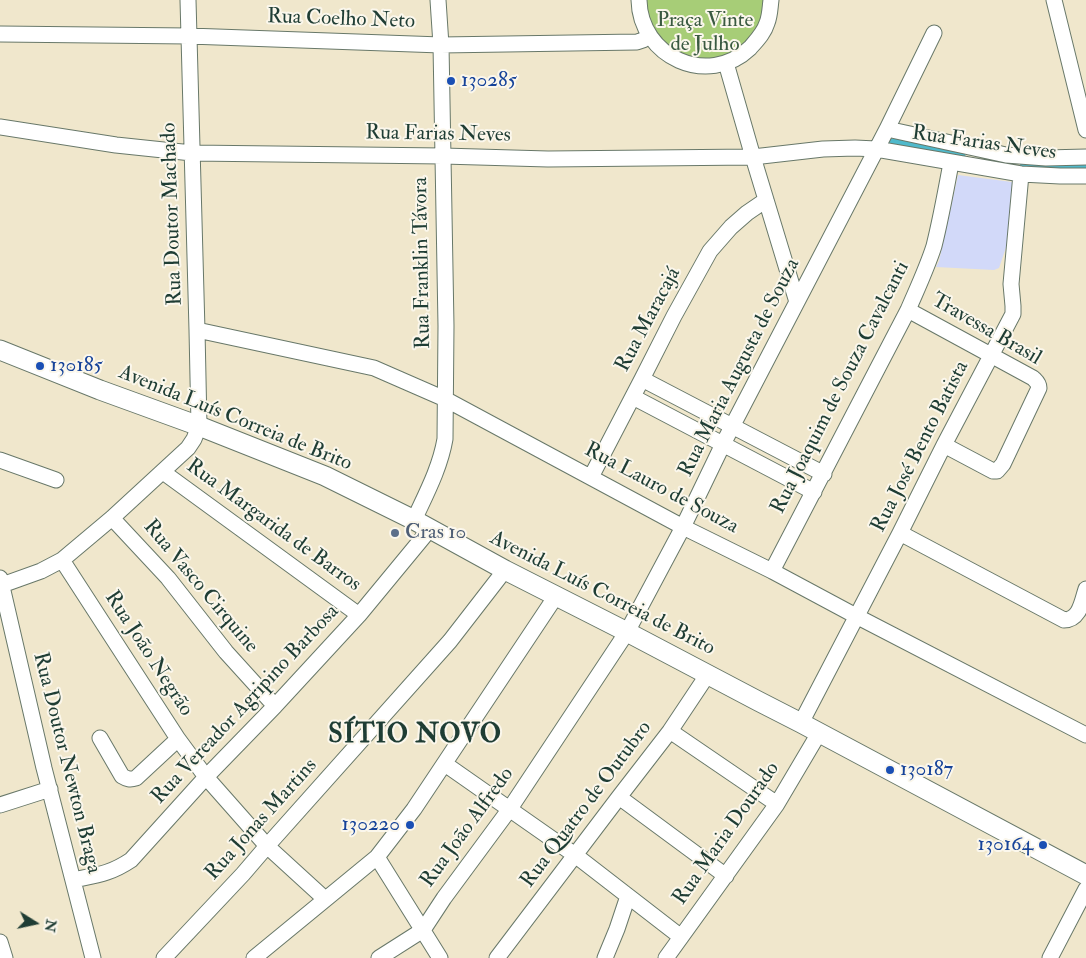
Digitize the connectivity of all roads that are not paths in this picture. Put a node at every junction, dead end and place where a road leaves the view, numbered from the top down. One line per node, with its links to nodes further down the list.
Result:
1 (188, 0): 9 (street, Rua Doutor Machado)
2 (438, 0): 10 (street, Rua Franklin Távora)
3 (639, 0): 8 (street)
4 (771, 0): 11 (street)
5 (1054, 0): 14 (street)
6 (934, 33): 13 (street)
7 (0, 34): 9 (street, Rua Coelho Neto)
8 (649, 35): 10 (street, Rua Coelho Neto); 11 (street)
9 (189, 36): 10 (street, Rua Coelho Neto); 16 (street, Rua Doutor Machado)
10 (441, 45): 17 (street, Rua Franklin Távora)
11 (726, 63): 18 (street)
12 (0, 127): 16 (street, Rua Farias Neves)
13 (886, 129): 15 (street, Rua Farias Neves); 19 (street, Rua Farias Neves)
14 (1086, 130)
15 (876, 149): 18 (street, Rua Farias Neves); 20 (street, Rua Farias Neves); 24 (street, Rua Maria Augusta de Souza)
16 (192, 153): 17 (street, Rua Farias Neves); 26 (street, Rua Doutor Machado)
17 (443, 156): 18 (street, Rua Farias Neves); 31 (street, Rua Franklin Távora)
18 (753, 157): 23 (street)
19 (1086, 157)
20 (951, 162): 21 (street, Rua Farias Neves); 25 (street, Rua Joaquim de Souza Cavalcanti)
21 (1021, 174): 22 (street, Rua Farias Neves); 28 (street, Rua José Bento Batista)
22 (1086, 176)
23 (766, 200): 24 (street); 29 (street, Rua Maracajá)
24 (797, 302): 33 (street, Rua Maria Augusta de Souza)
25 (908, 310): 28 (street, Travessa Brasil); 38 (street, Rua Joaquim de Souza Cavalcanti)
26 (197, 330): 31 (street, Rua Lauro de Souza); 32 (street, Rua Doutor Machado)
27 (0, 350): 32 (main road, Avenida Luís Correia de Brito)
28 (992, 355): 35 (street, Rua José Bento Batista); 35 (street, Travessa Brasil)
29 (642, 379): 30 (street, Rua Maracajá); 33 (street)
30 (633, 397): 34 (street); 39 (street, Rua Maracajá)
31 (445, 399): 39 (street, Rua Lauro de Souza); 43 (street, Rua Franklin Távora)
32 (199, 426): 37 (street); 43 (main road, Avenida Luís Correia de Brito)
33 (733, 426): 34 (street, Rua Maria Augusta de Souza); 38 (street)
34 (723, 444): 41 (street); 44 (street, Rua Maria Augusta de Souza)
35 (944, 445): 45 (street, Rua José Bento Batista)
36 (0, 460): 40 (street)
37 (163, 472): 42 (street); 52 (street, Rua Margarida de Barros)
38 (824, 474): 41 (street, Rua Joaquim de Souza Cavalcanti)
39 (591, 477): 44 (street, Rua Lauro de Souza)
40 (56, 480)
41 (814, 492): 48 (street, Rua Joaquim de Souza Cavalcanti)
42 (112, 518): 46 (street); 58 (street, Rua Vasco Cirquine)
43 (422, 524): 47 (main road, Avenida Luís Correia de Brito); 52 (street, Rua Vereador Agripino Barbosa)
44 (683, 527): 48 (street, Rua Lauro de Souza); 56 (street, Rua Maria Augusta de Souza)
45 (900, 533): 53 (street, Rua José Bento Batista); 54 (street)
46 (62, 560): 49 (street); 64 (street, Rua João Negrão)
47 (505, 570): 51 (main road, Avenida Luís Correia de Brito); 72 (street, Rua Jonas Martins)
48 (772, 571): 53 (street, Rua Lauro de Souza)
49 (1, 582): 67 (street, Rua Doutor Newton Braga)
50 (1086, 589): 54 (street)
51 (556, 596): 56 (main road, Avenida Luís Correia de Brito); 65 (street)
52 (359, 615): 58 (street, Rua Vereador Agripino Barbosa)
53 (856, 616): 59 (street, Rua José Bento Batista); 62 (street, Rua Lauro de Souza)
54 (1067, 620): 55 (street)
55 (1086, 624)
56 (627, 632): 57 (main road, Avenida Luís Correia de Brito); 71 (street, Rua João Alfredo)
57 (708, 674): 59 (main road, Avenida Luís Correia de Brito); 60 (street, Rua Quatro de Outubro)
58 (275, 706): 66 (street, Rua Vereador Agripino Barbosa)
59 (801, 723): 61 (main road, Avenida Luís Correia de Brito)
60 (670, 731): 68 (street, Rua Quatro de Outubro); 69 (street)
61 (820, 733): 69 (street, Rua Maria Dourado); 76 (main road, Avenida Luís Correia de Brito)
62 (1086, 735)
63 (100, 738): 64 (street)
64 (178, 738): 66 (street, Rua João Negrão)
65 (445, 764): 71 (street); 74 (street)
66 (206, 778): 72 (street, Rua João Negrão); 77 (street, Rua Vereador Agripino Barbosa)
67 (50, 789): 70 (street); 77 (street, Rua Doutor Newton Braga)
68 (619, 797): 73 (street, Rua Quatro de Outubro); 75 (street)
69 (777, 804): 75 (street, Rua Maria Dourado)
70 (0, 805)
71 (509, 810): 73 (street); 81 (street, Rua João Alfredo)
72 (267, 846): 80 (street, Rua João Negrão); 86 (street, Rua Jonas Martins)
73 (575, 856): 79 (street); 90 (street, Rua Quatro de Outubro)
74 (377, 857): 80 (street); 81 (street)
75 (726, 876): 82 (street, Rua Maria Dourado)
76 (1086, 876)
77 (73, 880): 85 (street, Rua Doutor Newton Braga)
78 (1086, 889): 93 (street)
79 (628, 896): 82 (street); 91 (street)
80 (325, 899): 87 (street)
81 (422, 930): 88 (street, Rua João Alfredo); 89 (street)
82 (681, 937): 92 (street, Rua Maria Dourado)
83 (0, 942): 84 (street)
84 (5, 958)
85 (93, 958)
86 (164, 958)
87 (254, 958)
88 (379, 958)
89 (440, 958)
90 (497, 958)
91 (605, 958)
92 (666, 958)
93 (1050, 958)

